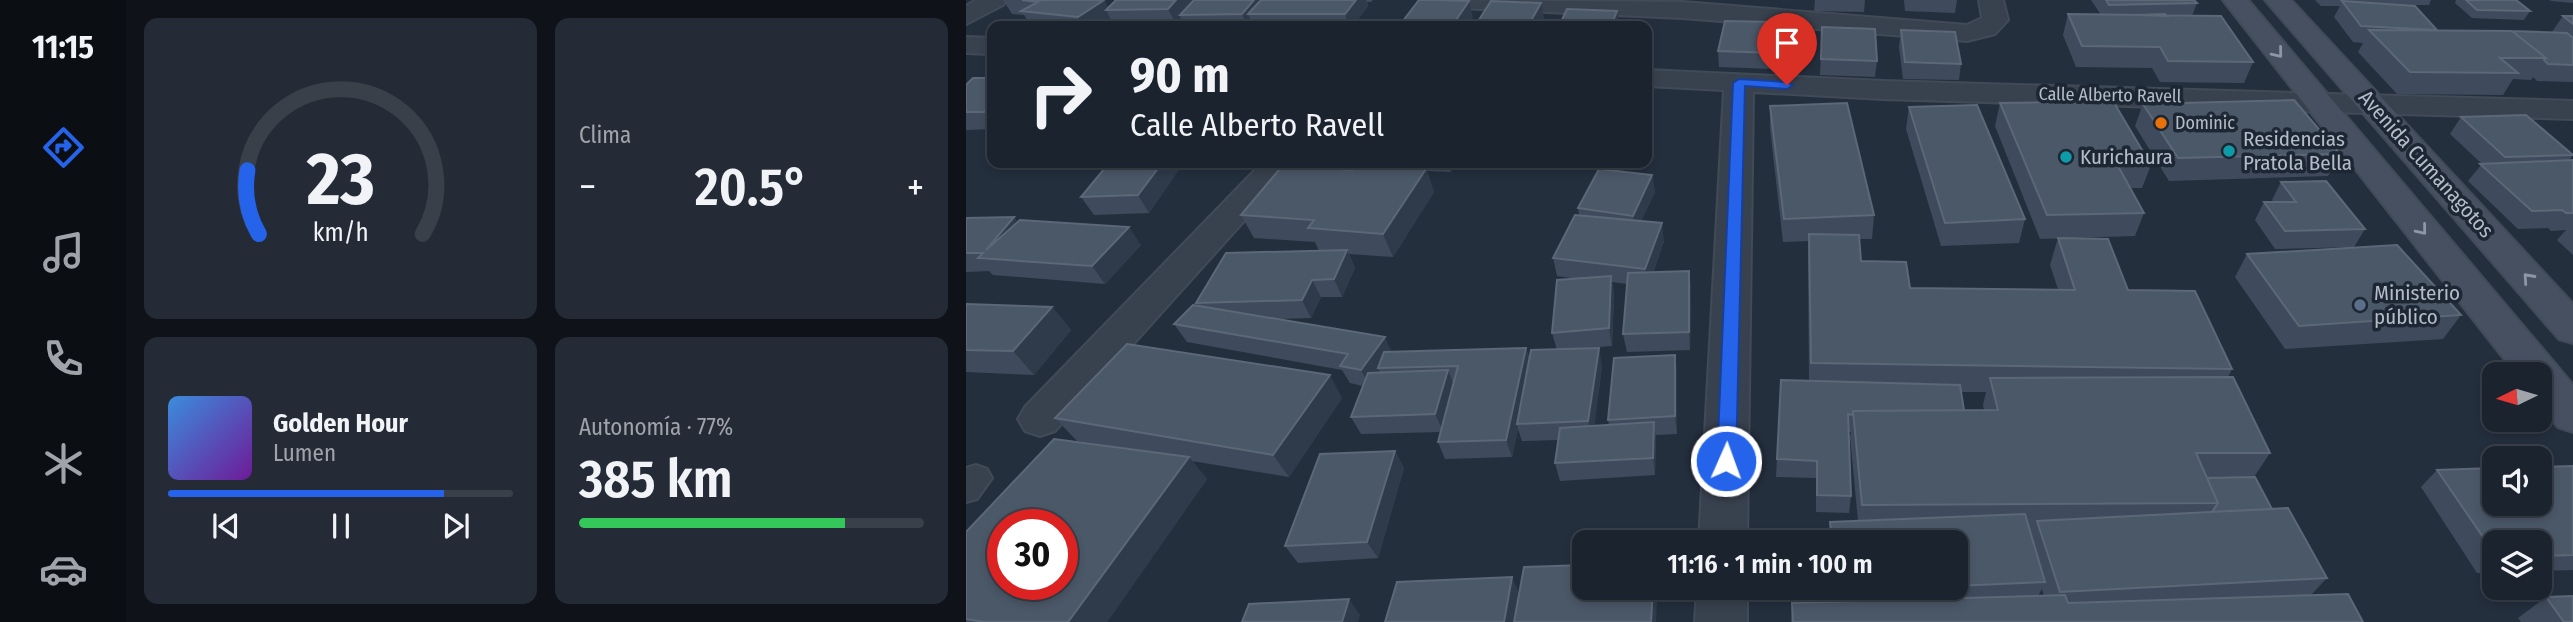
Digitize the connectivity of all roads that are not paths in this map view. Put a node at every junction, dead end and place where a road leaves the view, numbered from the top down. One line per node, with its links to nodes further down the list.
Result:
1 (994, 0): 7 (street)
2 (1437, 0): 6 (street)
3 (1990, 0): 6 (street)
4 (2235, 0): 12 (street, Avenida Cumanagotos, one-way to 12)
5 (2277, 0): 13 (street, Avenida Cumanagotos)
6 (1686, 5)
7 (966, 16)
8 (966, 45): 9 (street)
9 (987, 46)
10 (1652, 78): 11 (street, Calle Alberto Ravell)
11 (1739, 83): 12 (street, Calle Alberto Ravell); 19 (street)
12 (2317, 101): 13 (street, Calle Alberto Ravell); 17 (street, Avenida Cumanagotos, one-way to 17)
13 (2371, 103): 14 (street, Calle Alberto Ravell); 16 (street, Avenida Cumanagotos, one-way to 13)
14 (2573, 110)
15 (1275, 168): 18 (street)
16 (2573, 329)
17 (2573, 415)
18 (1040, 419)
19 (1723, 530)
20 (1722, 600): 21 (street)
21 (1721, 622)

